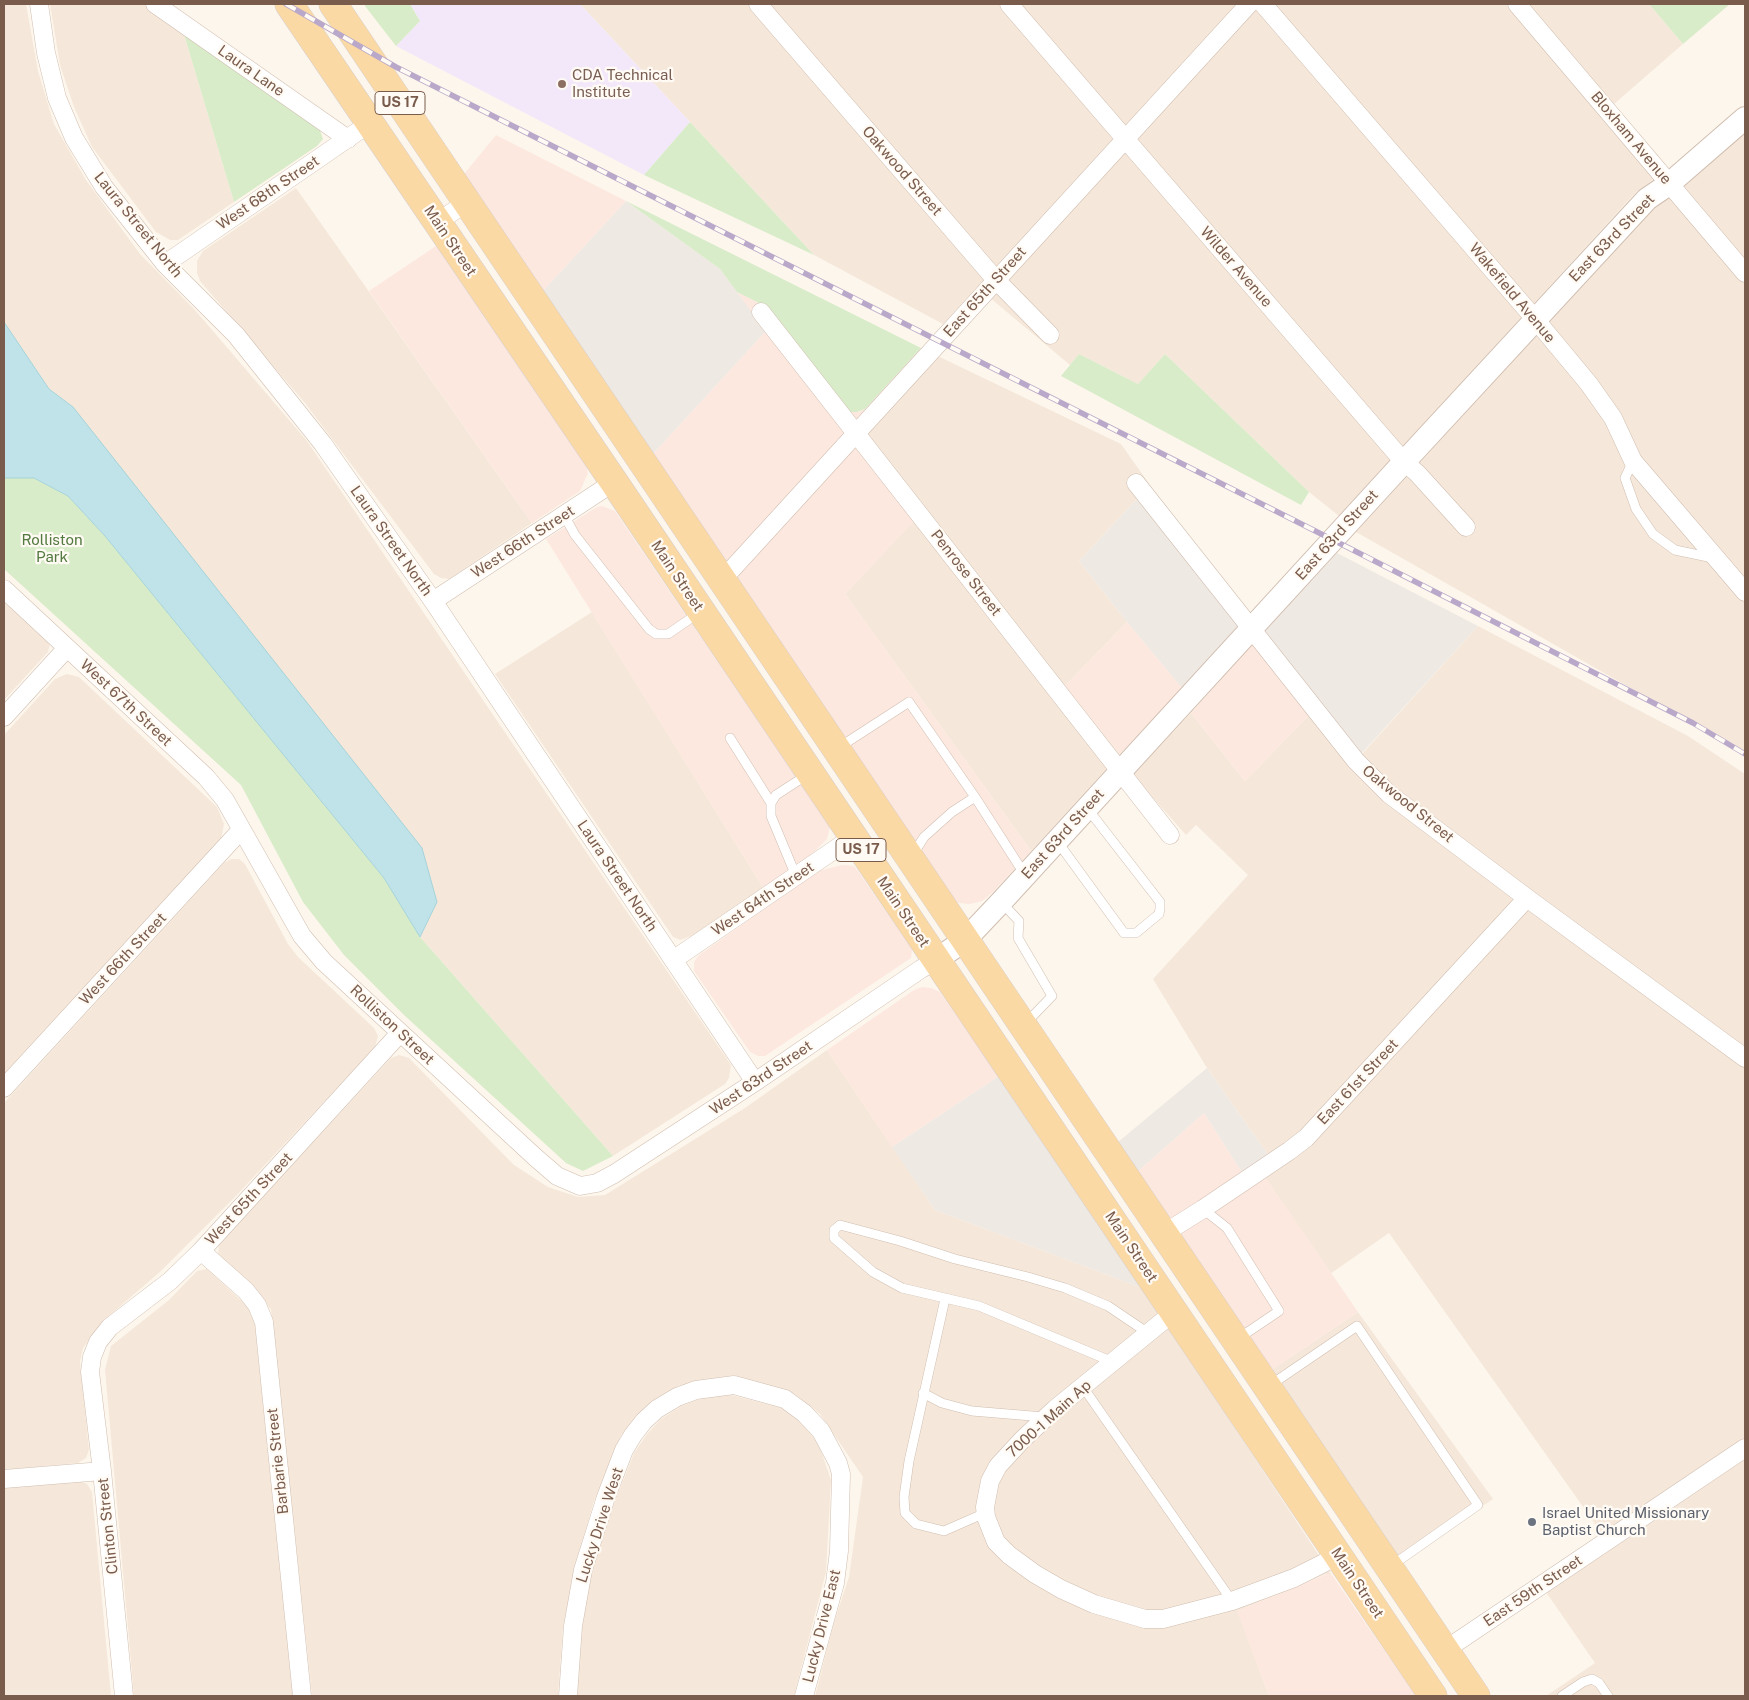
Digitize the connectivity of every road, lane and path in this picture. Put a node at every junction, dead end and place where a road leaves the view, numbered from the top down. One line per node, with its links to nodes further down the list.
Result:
1 (39, 4): 17 (street, Laura Street North)
2 (155, 4): 13 (street, Laura Lane)
3 (289, 4): 11 (main road, Main Street / US 17)
4 (333, 4): 15 (main road, US 17)
5 (758, 4): 19 (street, Oakwood Street)
6 (1009, 4): 12 (street, Wilder Avenue)
7 (1249, 4): 12 (street, East 65th Street)
8 (1263, 4): 21 (street, Wakefield Avenue)
9 (1517, 4): 14 (street, Bloxham Avenue)
10 (1745, 118): 14 (street, East 63rd Street)
11 (370, 122): 13 (street, West 68th Street); 16 (main road, Main Street / US 17)
12 (1126, 138): 19 (street, East 65th Street); 25 (street, Wilder Avenue)
13 (348, 139): 17 (street, West 68th Street)
14 (1669, 184): 18 (street, Bloxham Avenue); 21 (street, East 63rd Street)
15 (467, 202): 16 (street); 32 (main road, US 17)
16 (438, 222): 23 (main road, Main Street / US 17)
17 (165, 264): 35 (street, Laura Street North)
18 (1745, 273)
19 (996, 280): 22 (street, Oakwood Street); 24 (street, East 65th Street)
20 (761, 312): 24 (street, Penrose Street)
21 (1535, 319): 25 (street, East 63rd Street); 26 (street, Wakefield Avenue)
22 (1050, 335)
23 (557, 398): 27 (main road, Main Street / US 17); 32 (main road)
24 (857, 433): 32 (street, East 65th Street); 42 (street, Penrose Street)
25 (1404, 462): 30 (street, Wilder Avenue); 37 (street, East 63rd Street)
26 (1633, 462): 31 (street, Wakefield Avenue); 31 (lane)
27 (614, 482): 29 (street, West 66th Street); 36 (main road, Main Street / US 17)
28 (1136, 483): 37 (street, Oakwood Street)
29 (564, 515): 35 (street, West 66th Street); 36 (lane)
30 (1466, 527)
31 (1717, 559): 34 (street, Wakefield Avenue)
32 (722, 580): 41 (main road, US 17)
33 (4, 589): 38 (street)
34 (1745, 592)
35 (432, 601): 57 (street, Laura Street North)
36 (701, 612): 43 (main road, Main Street / US 17)
37 (1251, 630): 42 (street, East 63rd Street); 54 (street, Oakwood Street)
38 (66, 649): 39 (street, West 67th Street); 47 (street, West 67th Street)
39 (4, 717)
40 (730, 738): 45 (lane)
41 (836, 749): 44 (lane); 51 (main road, US 17)
42 (1121, 770): 46 (street, East 63rd Street); 48 (street, Penrose Street)
43 (810, 773): 45 (lane); 49 (main road, Main Street / US 17)
44 (974, 797): 51 (lane); 52 (lane)
45 (771, 803): 53 (lane)
46 (1087, 807): 50 (street, East 63rd Street); 50 (lane)
47 (242, 830): 60 (street, Rolliston Street); 63 (street, West 66th Street)
48 (1170, 835)
49 (853, 837): 53 (street, West 64th Street); 58 (main road, Main Street / US 17)
50 (1057, 840): 52 (street, East 63rd Street)
51 (910, 858): 56 (main road, US 17)
52 (1025, 875): 55 (street, East 63rd Street)
53 (796, 876): 57 (street, West 64th Street)
54 (1527, 898): 61 (street, Oakwood Street); 65 (street, East 61st Street)
55 (1001, 902): 56 (street, East 63rd Street); 59 (lane)
56 (965, 940): 58 (street, East 63rd Street); 59 (main road, US 17)
57 (674, 960): 62 (street, Laura Street North)
58 (936, 960): 62 (street, West 63rd Street); 69 (main road, Main Street / US 17)
59 (1024, 1026): 66 (main road, US 17)
60 (400, 1033): 64 (street, Rolliston Street); 67 (street, West 65th Street)
61 (1745, 1058)
62 (755, 1082): 64 (street, West 63rd Street)
63 (4, 1088)
64 (580, 1186)
65 (1203, 1209): 66 (street, East 61st Street); 71 (lane)
66 (1163, 1234): 71 (main road, US 17)
67 (200, 1251): 72 (street, West 65th Street); 89 (street, Barbarie Street)
68 (945, 1299): 70 (lane); 73 (lane); 77 (lane)
69 (1174, 1312): 70 (street, 7000-1 Main Ap); 81 (main road, Main Street / US 17)
70 (1148, 1333): 73 (street, 7000-1 Main Ap)
71 (1235, 1341): 75 (main road, US 17)
72 (92, 1357): 80 (street, Clinton Street)
73 (1113, 1362): 74 (street, 7000-1 Main Ap)
74 (1083, 1387): 78 (street, 7000-1 Main Ap); 86 (lane)
75 (1267, 1387): 85 (main road, US 17); 85 (lane)
76 (696, 1390): 90 (street, Lucky Drive West); 91 (street, Lucky Drive East)
77 (923, 1393): 78 (lane); 83 (lane)
78 (1047, 1417): 83 (street, 7000-1 Main Ap)
79 (1745, 1448): 87 (street, East 59th Street)
80 (102, 1470): 82 (street); 88 (street, Clinton Street)
81 (1285, 1477): 84 (main road, Main Street / US 17); 87 (main road)
82 (4, 1479)
83 (986, 1513): 86 (street, 7000-1 Main Ap)
84 (1338, 1555): 86 (street, 7000-1 Main Ap); 92 (main road, Main Street / US 17)
85 (1388, 1567): 87 (main road, US 17)
86 (1232, 1601)
87 (1445, 1650): 93 (main road, US 17)
88 (124, 1696)
89 (302, 1696)
90 (568, 1696)
91 (804, 1696)
92 (1433, 1696)
93 (1476, 1696)
94 (1562, 1696): 95 (lane)
95 (1608, 1696)

